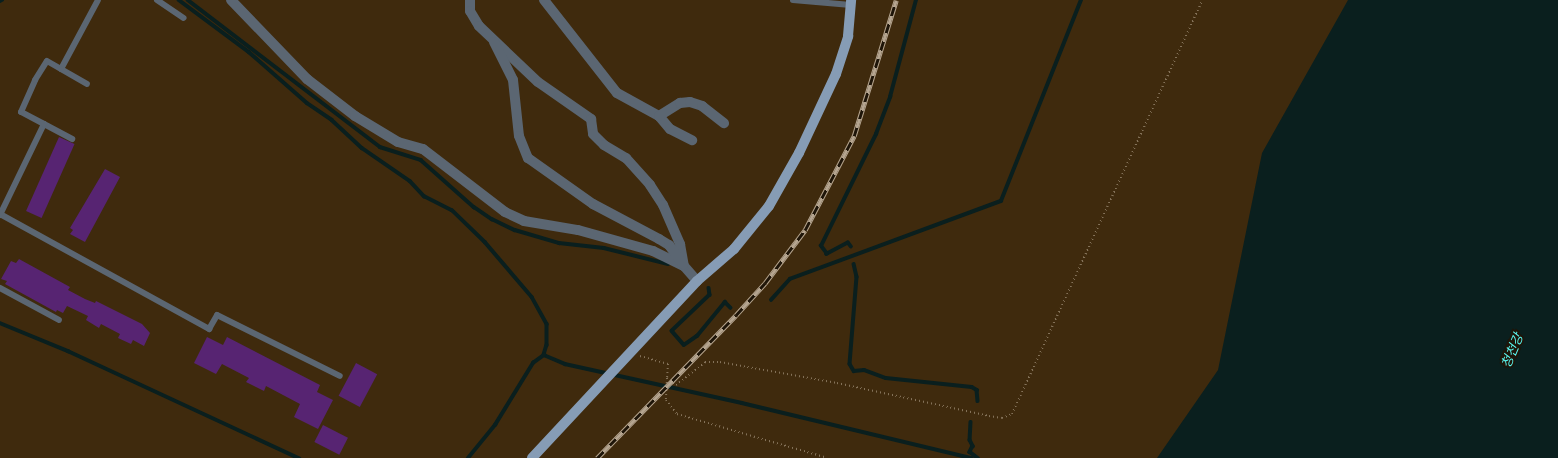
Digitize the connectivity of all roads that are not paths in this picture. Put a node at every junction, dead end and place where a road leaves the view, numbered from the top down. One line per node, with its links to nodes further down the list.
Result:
1 (98, 0): 10 (lane)
2 (157, 0): 8 (lane)
3 (231, 0): 18 (street)
4 (470, 0): 9 (street)
5 (544, 0): 12 (street)
6 (793, 0): 7 (lane)
7 (851, 2): 19 (main road)
8 (184, 18)
9 (492, 38): 18 (street); 18 (street)
10 (61, 69): 11 (lane); 13 (lane)
11 (87, 84)
12 (658, 116): 14 (street); 16 (street)
13 (44, 124): 15 (lane); 17 (lane)
14 (724, 124)
15 (72, 139)
16 (692, 140)
17 (0, 214): 22 (lane)
18 (684, 266): 19 (street)
19 (697, 281): 23 (main road)
20 (0, 288): 21 (lane)
21 (59, 320)
22 (340, 376)
23 (532, 458)

